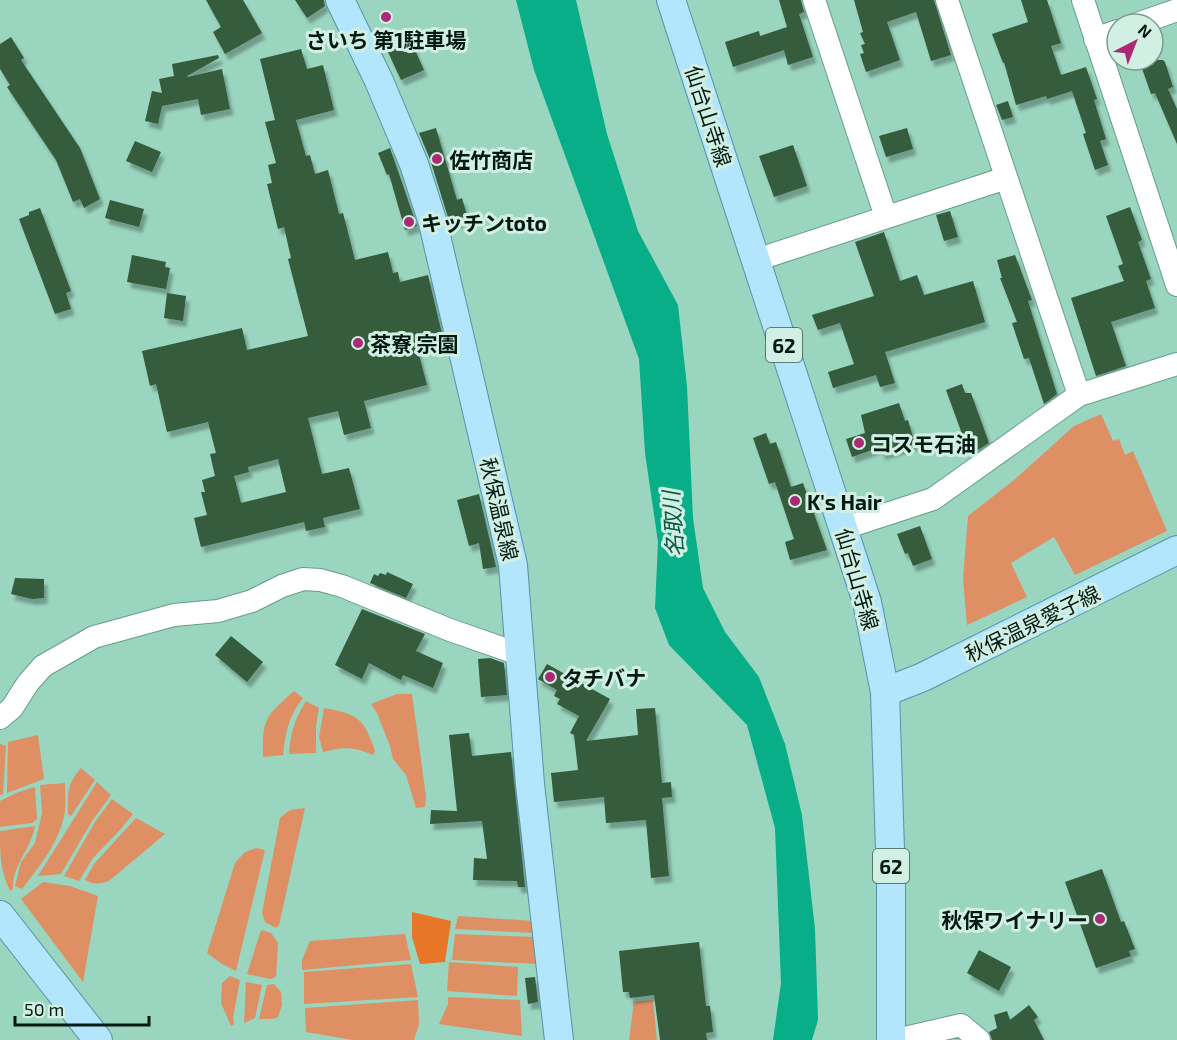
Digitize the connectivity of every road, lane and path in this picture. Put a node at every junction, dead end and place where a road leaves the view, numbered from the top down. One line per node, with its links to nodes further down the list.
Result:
1 (340, 0): 16 (main road, 秋保温泉線)
2 (670, 0): 10 (main road, 仙台山寺線 / 62)
3 (814, 0): 9 (street)
4 (947, 0): 8 (street)
5 (1083, 0): 7 (street)
6 (1105, 35): 7 (street)
7 (1095, 39): 11 (street)
8 (1006, 178): 9 (street); 13 (street)
9 (886, 217): 10 (street)
10 (756, 260): 14 (main road, 仙台山寺線 / 62)
11 (1177, 285)
12 (1177, 364): 13 (street)
13 (1079, 395): 14 (street)
14 (844, 528): 17 (main road, 仙台山寺線 / 62)
15 (1177, 550): 17 (main road, 秋保温泉愛子線)
16 (519, 654): 18 (street); 21 (main road, 秋保温泉線)
17 (885, 692): 22 (main road, 仙台山寺線 / 62)
18 (0, 718)
19 (0, 915): 20 (main road)
20 (98, 1040)
21 (559, 1040)
22 (891, 1040)
23 (896, 1040): 24 (street)
24 (979, 1040)

